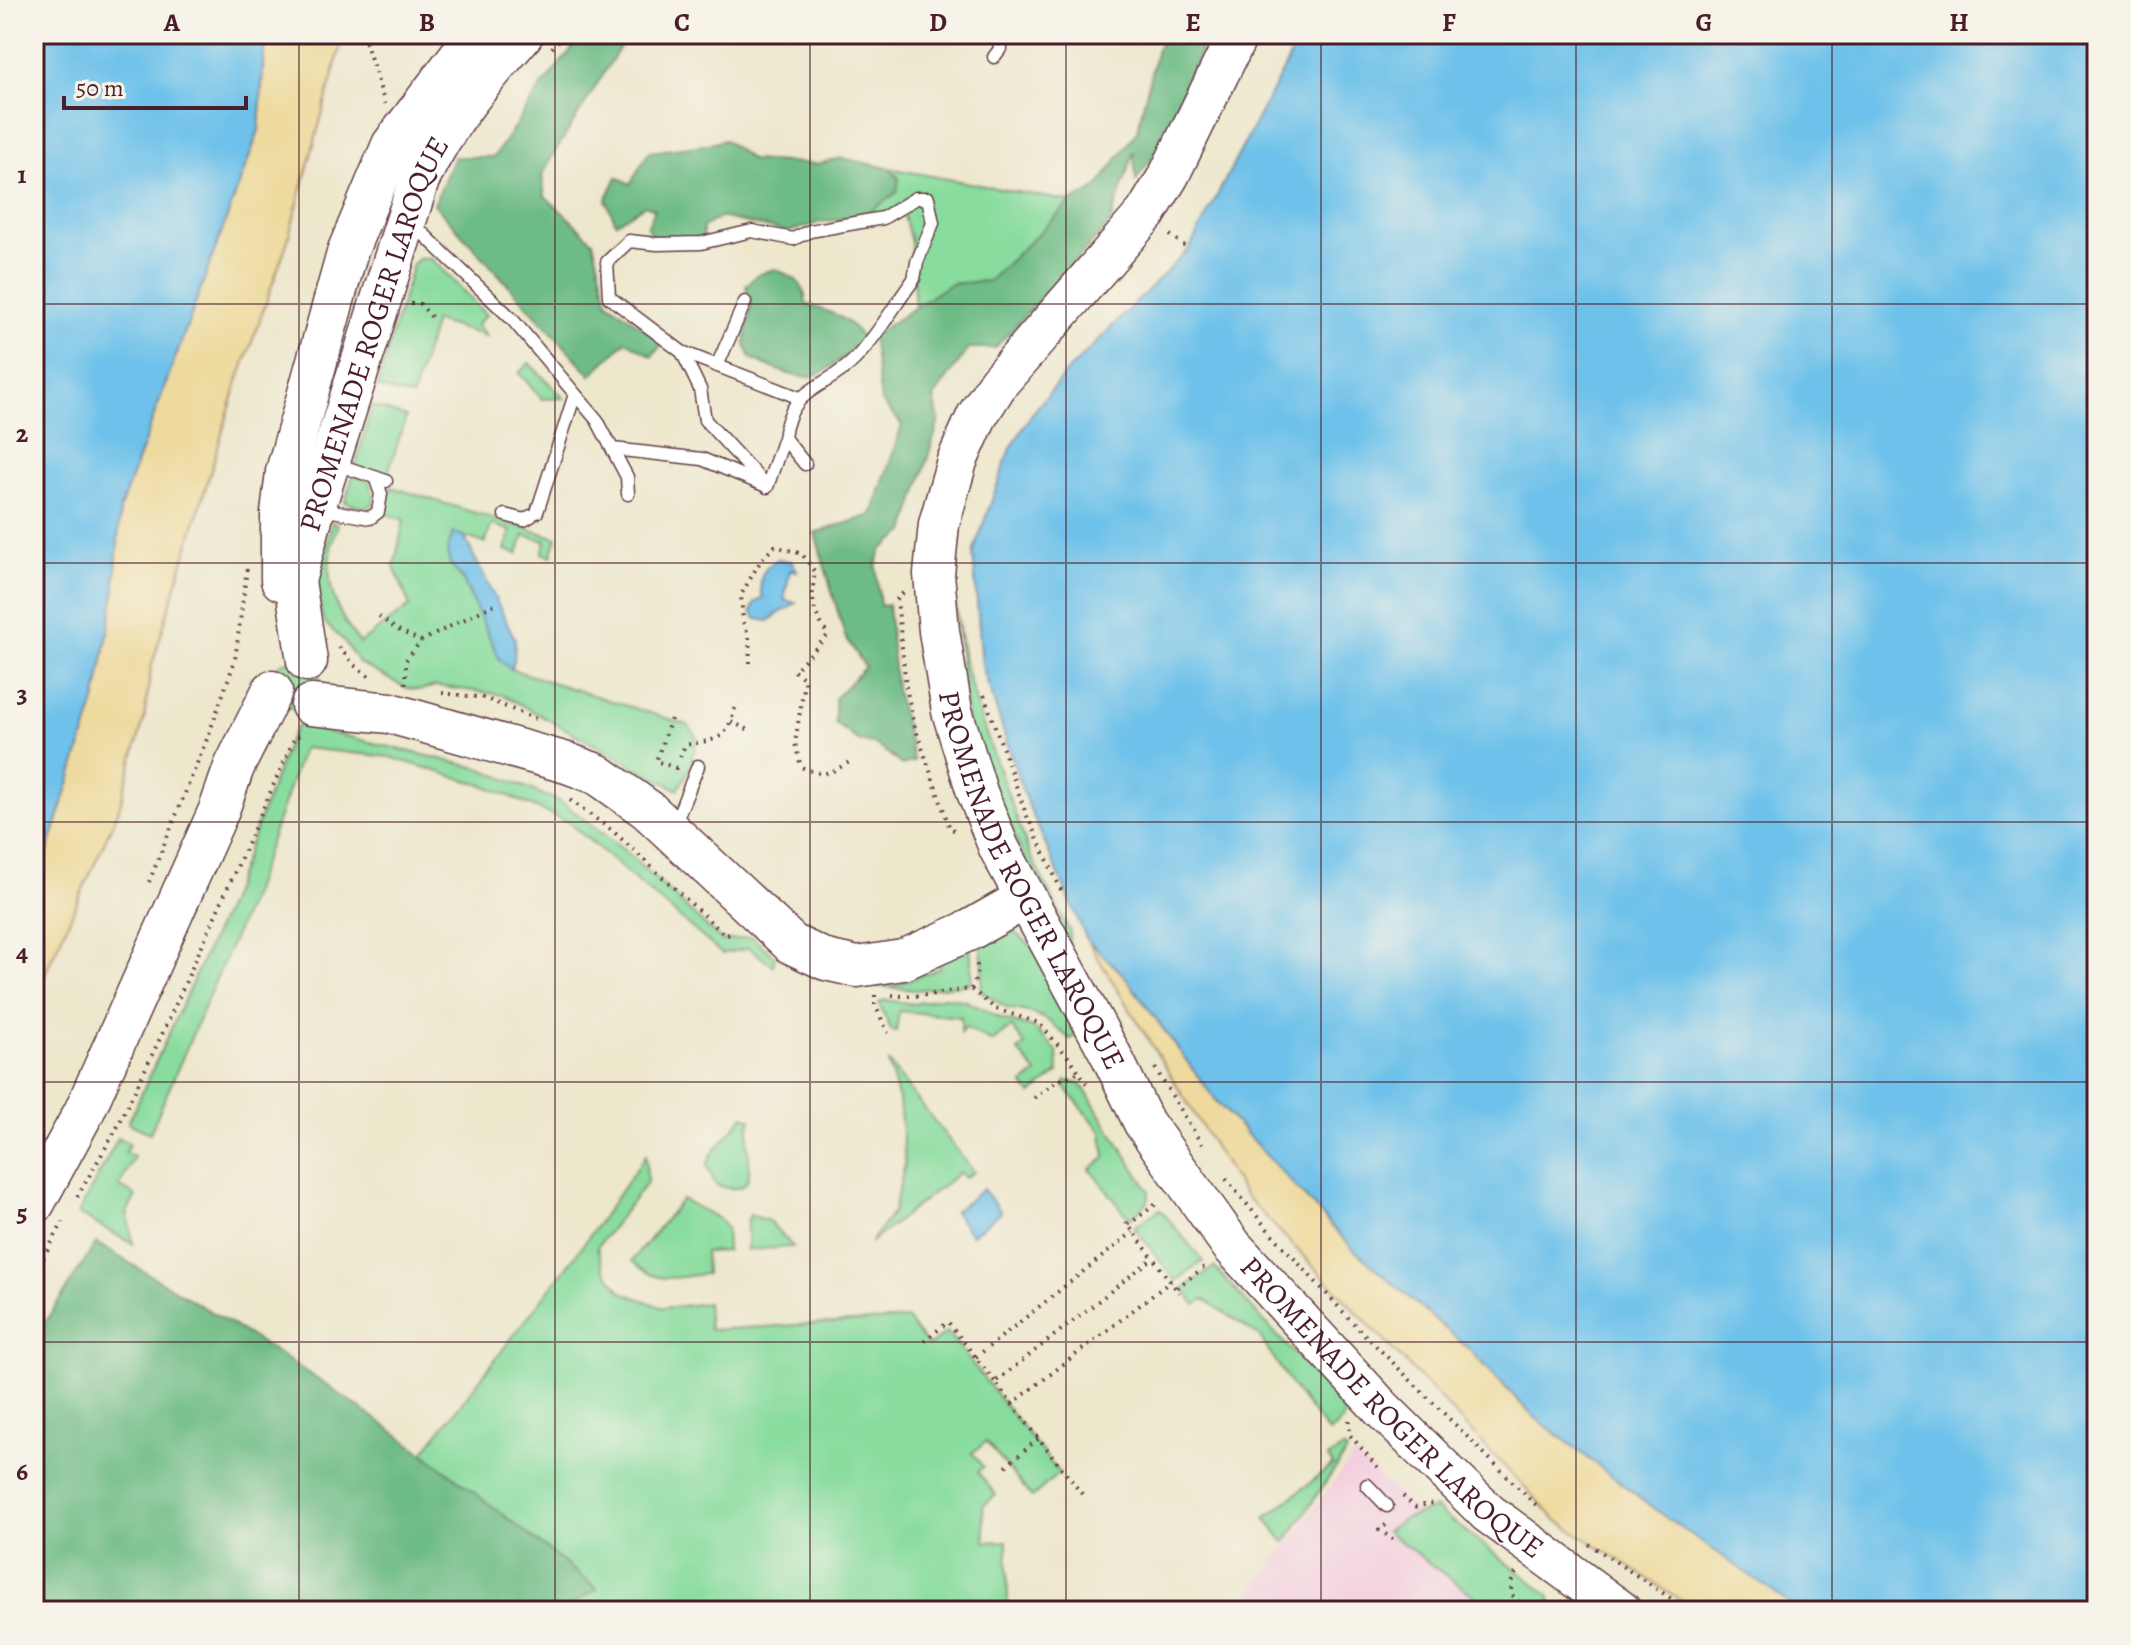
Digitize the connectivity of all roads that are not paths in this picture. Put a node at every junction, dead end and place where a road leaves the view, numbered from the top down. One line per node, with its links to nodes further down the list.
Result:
1 (476, 34): 6 (main road, PROMENADE ROGER LAROQUE)
2 (999, 34): 5 (lane)
3 (1238, 34): 23 (main road, PROMENADE ROGER LAROQUE)
4 (535, 44): 6 (main road, PROMENADE ROGER LAROQUE)
5 (994, 57)
6 (391, 205): 10 (lane); 14 (main road, PROMENADE ROGER LAROQUE); 20 (main road, PROMENADE ROGER LAROQUE)
7 (745, 302): 9 (lane)
8 (682, 352): 9 (lane); 11 (lane); 16 (lane)
9 (717, 366): 11 (lane)
10 (575, 394): 13 (lane); 19 (lane)
11 (800, 398): 12 (lane)
12 (784, 438): 15 (lane); 16 (lane)
13 (613, 449): 16 (lane); 17 (lane)
14 (330, 462): 18 (main road, PROMENADE ROGER LAROQUE); 18 (lane)
15 (805, 464)
16 (767, 487)
17 (628, 494)
18 (315, 508): 20 (main road, PROMENADE ROGER LAROQUE)
19 (505, 515)
20 (304, 685): 22 (main road); 24 (main road)
21 (698, 766): 22 (lane)
22 (671, 833): 23 (main road)
23 (1026, 898): 27 (main road, PROMENADE ROGER LAROQUE)
24 (57, 1208)
25 (1367, 1485): 26 (lane)
26 (1387, 1506)
27 (1621, 1611)

